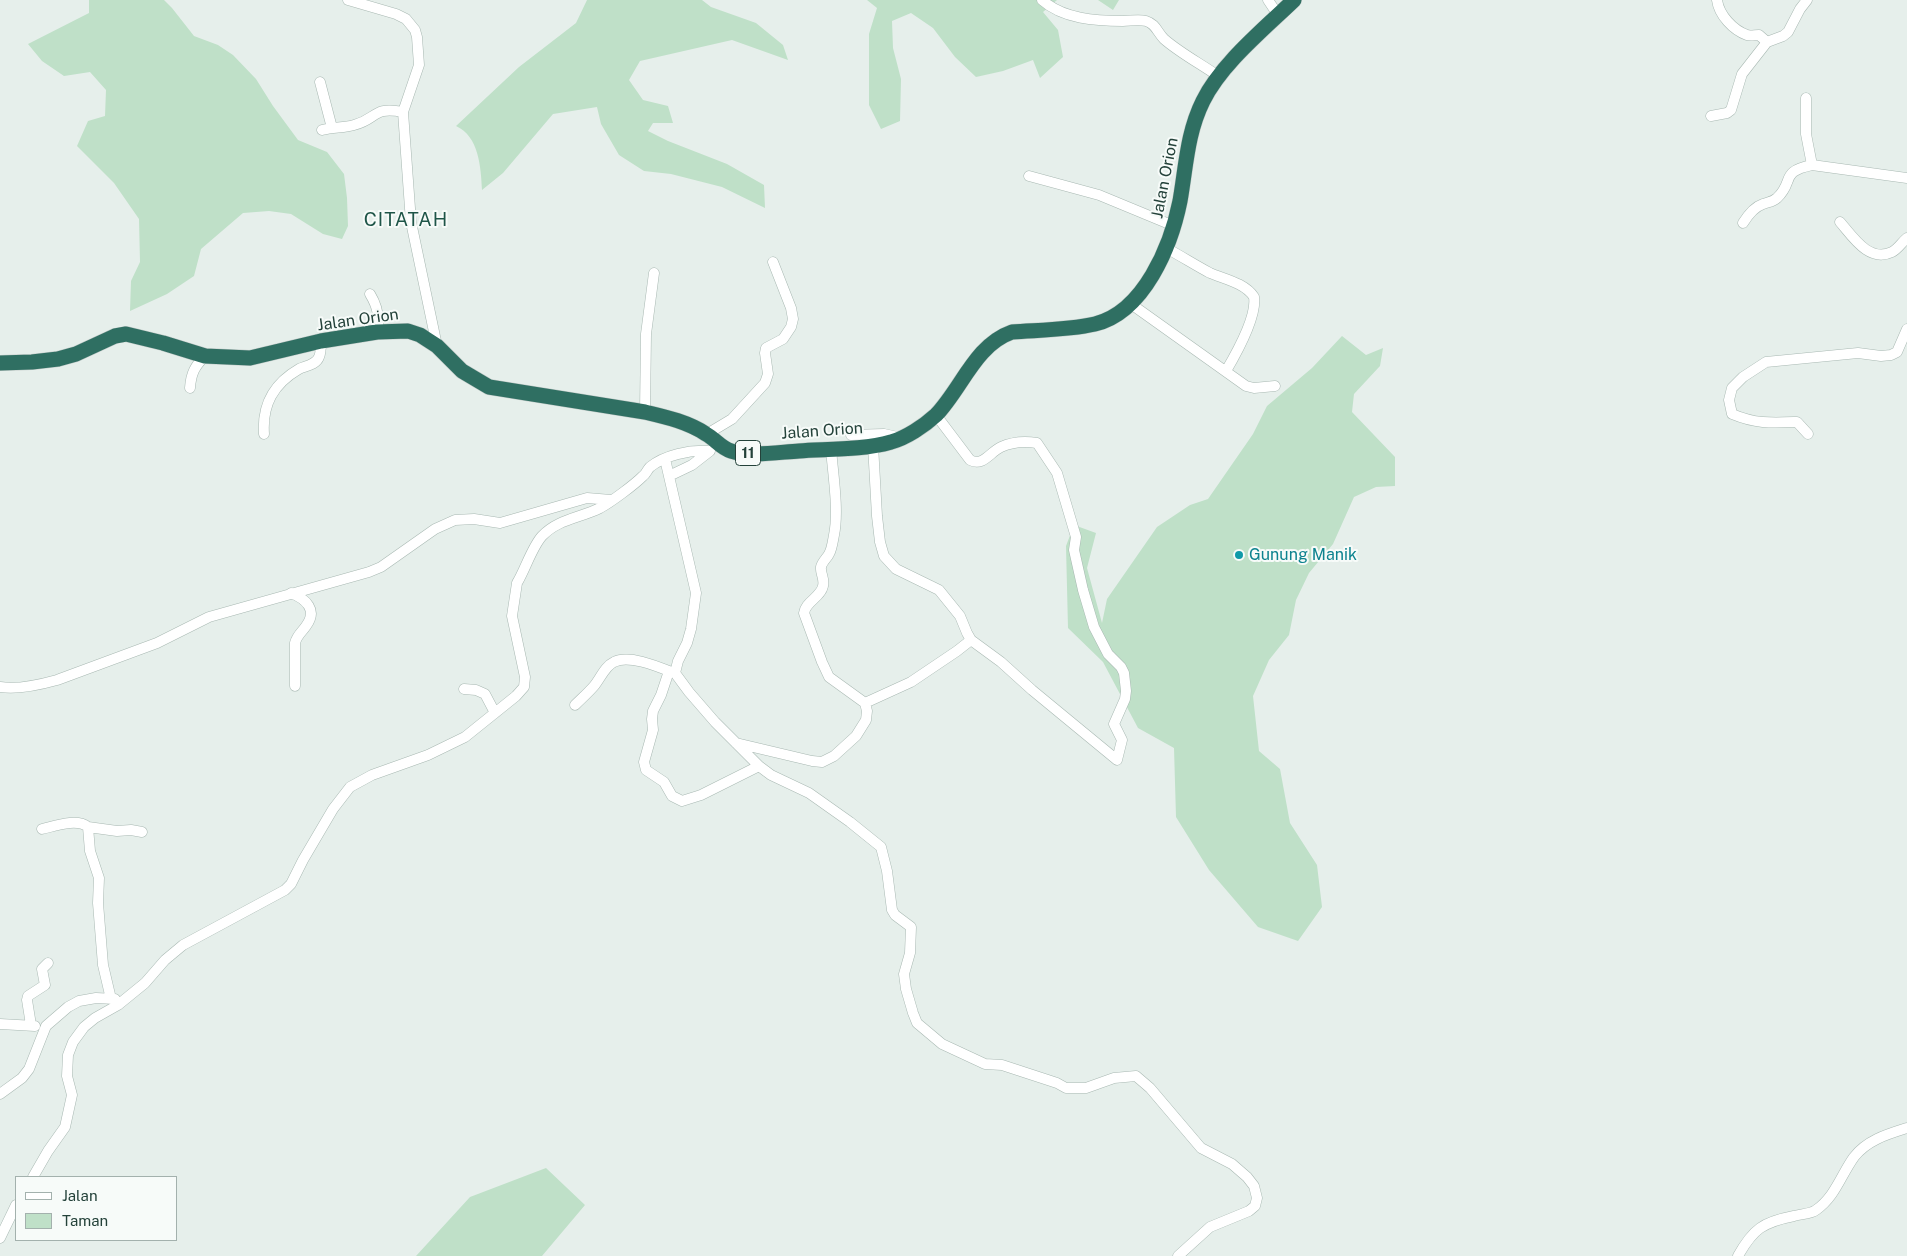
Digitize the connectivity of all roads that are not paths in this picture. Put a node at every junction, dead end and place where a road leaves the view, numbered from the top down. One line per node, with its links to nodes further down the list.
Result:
1 (348, 0): 12 (street)
2 (1042, 0): 9 (street)
3 (1268, 0): 7 (street)
4 (1294, 0): 7 (highway, Jalan Orion / 11)
5 (1717, 0): 8 (street)
6 (1807, 0): 8 (street)
7 (1278, 15): 9 (highway, Jalan Orion / 11)
8 (1767, 42): 13 (street)
9 (1218, 76): 19 (highway, Jalan Orion / 11)
10 (320, 82): 12 (street)
11 (1806, 98): 14 (street)
12 (403, 112): 29 (street)
13 (1711, 116)
14 (1812, 166): 16 (street); 17 (street)
15 (1029, 176): 19 (street)
16 (1907, 178)
17 (1743, 222)
18 (1840, 222): 20 (street)
19 (1174, 226): 21 (highway, Jalan Orion / 11)
20 (1907, 238)
21 (1166, 248): 25 (highway, Jalan Orion / 11); 32 (street)
22 (773, 262): 38 (street)
23 (654, 273): 35 (street)
24 (370, 294): 27 (street)
25 (1131, 304): 32 (street); 36 (highway, Jalan Orion / 11)
26 (1907, 329): 39 (street)
27 (377, 332): 28 (highway, Jalan Orion / 11); 29 (highway, Jalan Orion / 11)
28 (321, 342): 30 (highway, Jalan Orion / 11); 37 (street)
29 (437, 346): 35 (highway, Jalan Orion / 11)
30 (205, 356): 31 (highway, Jalan Orion / 11); 34 (street)
31 (0, 363)
32 (1226, 371): 33 (street)
33 (1275, 386)
34 (190, 388)
35 (646, 412): 38 (highway, Jalan Orion / 11)
36 (936, 415): 41 (highway, Jalan Orion / 11); 50 (street)
37 (264, 434)
38 (707, 434): 43 (highway, Jalan Orion / 11)
39 (1808, 434)
40 (851, 435): 41 (street)
41 (903, 438): 42 (highway, Jalan Orion / 11)
42 (873, 445): 44 (highway, Jalan Orion / 11); 50 (street)
43 (726, 449): 44 (highway, Jalan Orion / 11); 45 (street)
44 (831, 449): 55 (street)
45 (708, 451): 46 (street); 47 (street)
46 (665, 459): 47 (street); 48 (street)
47 (669, 476): 51 (street)
48 (611, 500): 49 (street); 57 (street)
49 (291, 594): 52 (street); 53 (street)
50 (971, 640): 55 (street)
51 (672, 672): 56 (street); 58 (street); 59 (street)
52 (295, 686)
53 (0, 687)
54 (464, 690): 57 (street)
55 (865, 704): 58 (street)
56 (575, 705)
57 (494, 713): 65 (street)
58 (735, 743): 59 (street)
59 (760, 766): 74 (street)
60 (88, 827): 61 (street); 62 (street); 64 (street)
61 (42, 829)
62 (142, 832)
63 (48, 963): 67 (street)
64 (111, 999): 65 (street); 68 (street)
65 (124, 999): 71 (street)
66 (0, 1024): 67 (street)
67 (31, 1025): 68 (street)
68 (46, 1026): 69 (street)
69 (0, 1094)
70 (1907, 1128): 75 (street)
71 (33, 1176)
72 (15, 1207): 73 (street)
73 (0, 1238)
74 (1178, 1256)
75 (1738, 1256)

